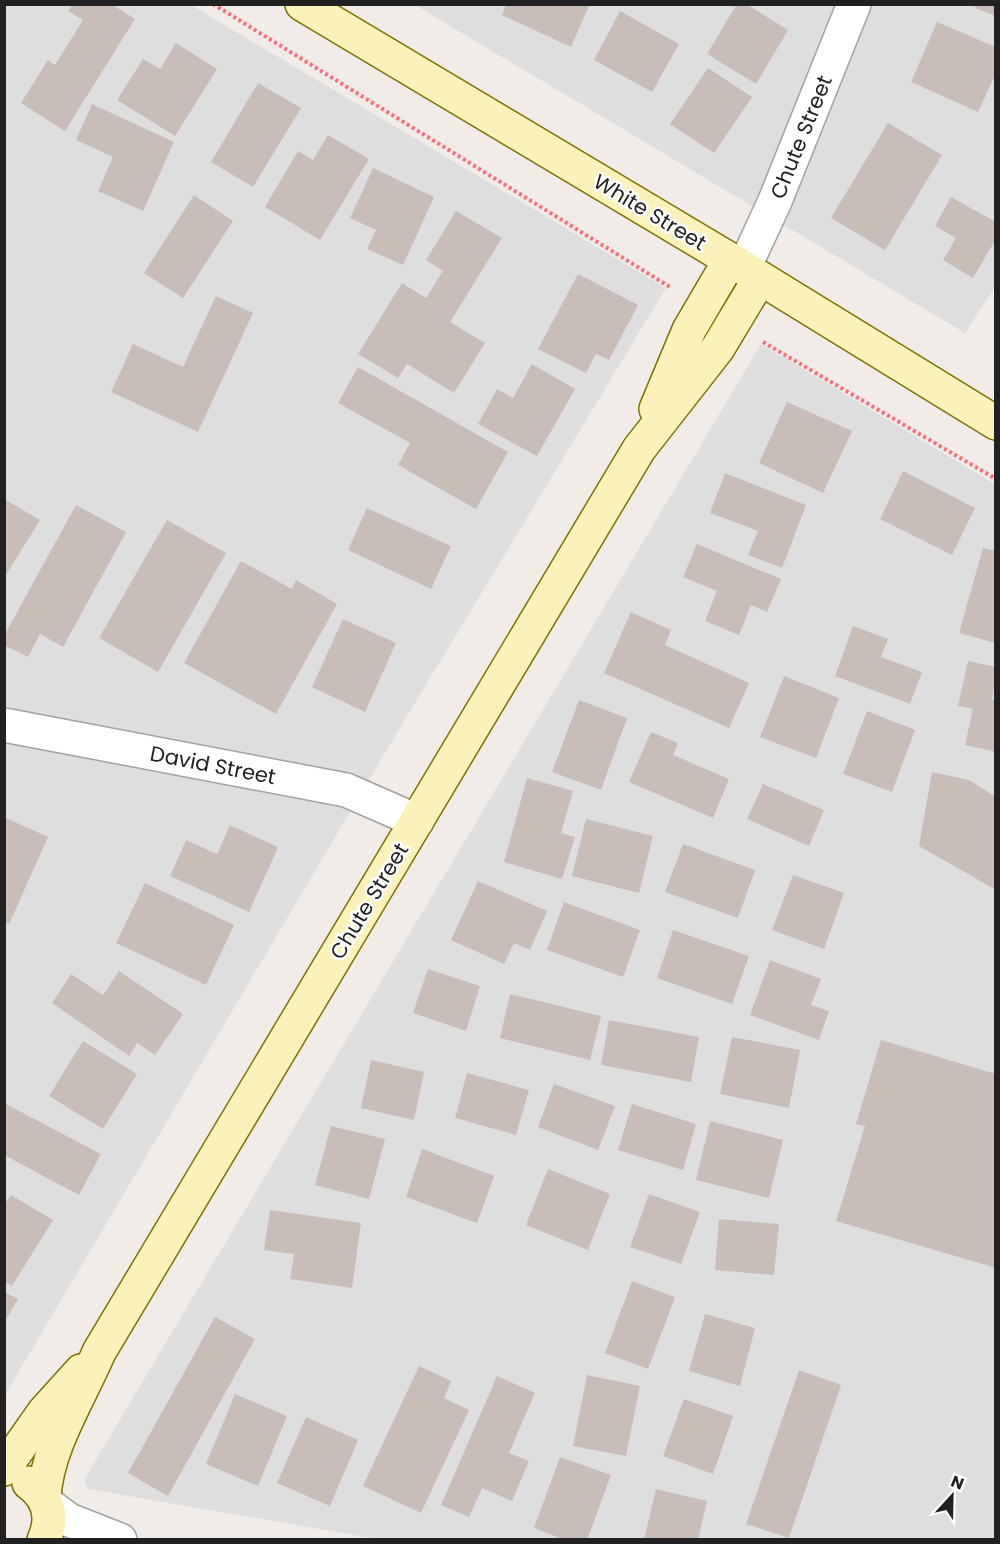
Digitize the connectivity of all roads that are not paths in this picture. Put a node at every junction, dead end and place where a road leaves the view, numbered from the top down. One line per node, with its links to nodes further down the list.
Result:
1 (302, 4): 3 (street, White Street)
2 (854, 4): 3 (street, Chute Street)
3 (744, 269): 4 (street, White Street); 5 (street, Chute Street); 5 (street, Chute Street)
4 (996, 423)
5 (639, 449): 7 (street, Chute Street)
6 (4, 724): 7 (street, David Street)
7 (417, 821): 8 (street, Chute Street)
8 (99, 1352): 9 (street, Chute Street); 11 (street, Chute Street)
9 (4, 1469)
10 (4, 1480): 11 (street)
11 (45, 1501): 12 (street, Chute Street); 13 (street)
12 (44, 1539)
13 (120, 1539)

